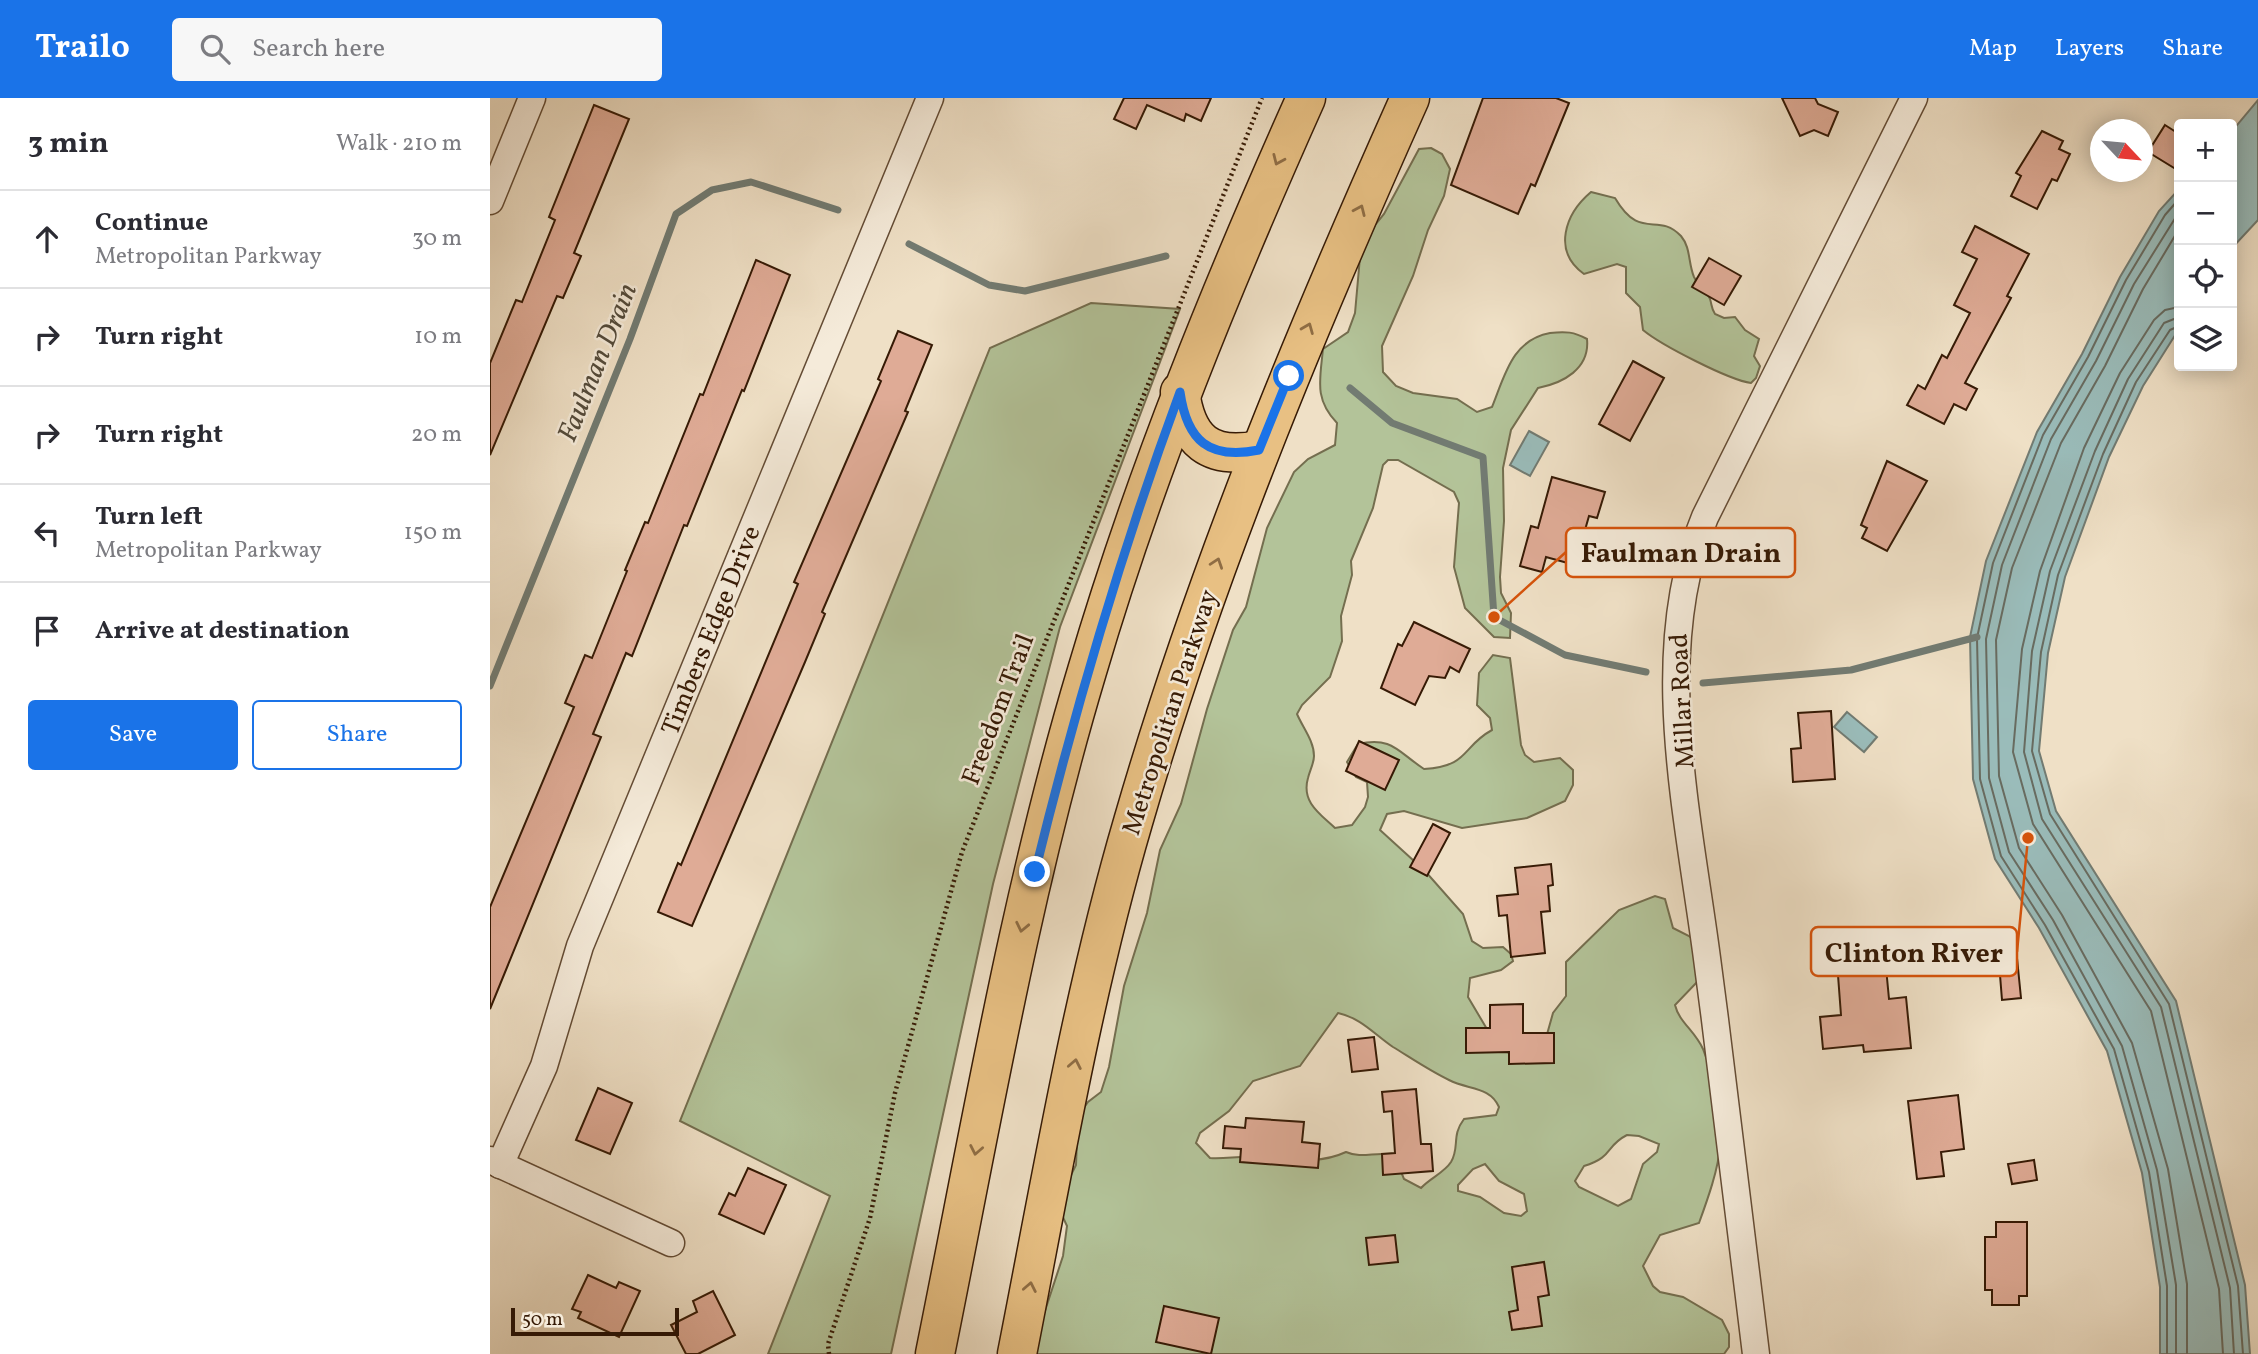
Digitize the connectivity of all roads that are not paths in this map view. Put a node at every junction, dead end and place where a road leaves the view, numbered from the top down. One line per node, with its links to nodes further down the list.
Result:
1 (532, 98): 6 (street)
2 (930, 98): 9 (street, Timbers Edge Drive)
3 (1306, 98): 7 (main road, one-way to 7)
4 (1410, 98): 8 (main road, Metropolitan Parkway, one-way to 4)
5 (1914, 98): 13 (street, Millar Road)
6 (490, 201)
7 (1180, 392): 8 (main road); 11 (main road, one-way to 11)
8 (1259, 450): 12 (main road, Metropolitan Parkway, one-way to 8)
9 (495, 1163): 10 (street)
10 (671, 1243)
11 (935, 1354)
12 (1017, 1354)
13 (1756, 1354)

